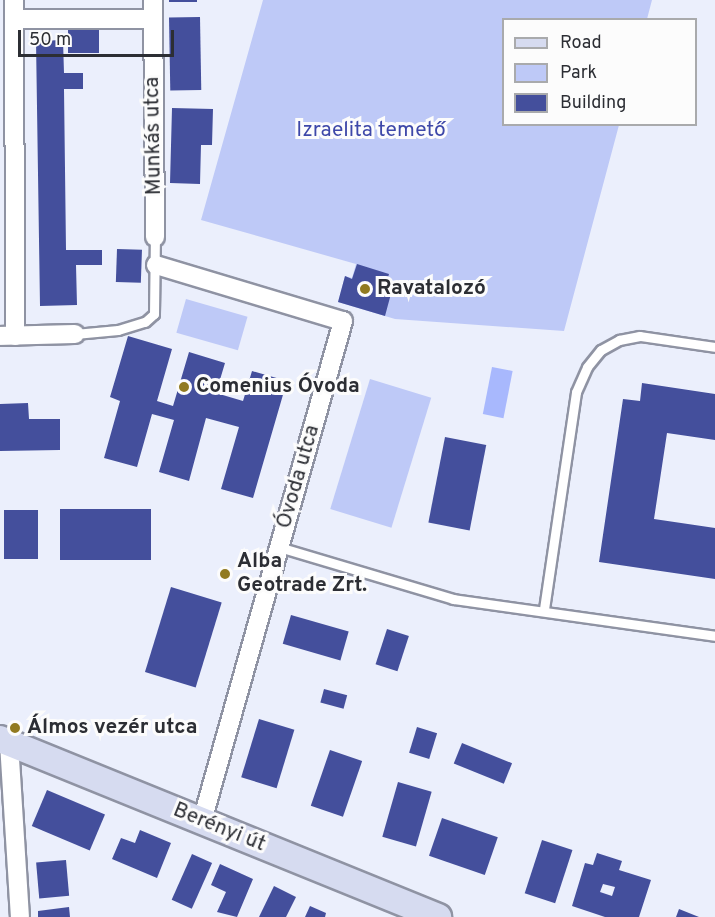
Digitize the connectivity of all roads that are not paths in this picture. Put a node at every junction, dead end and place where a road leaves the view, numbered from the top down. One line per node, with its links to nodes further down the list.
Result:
1 (14, 0): 3 (street)
2 (153, 0): 4 (street, Munkás utca)
3 (14, 19): 4 (street); 8 (street)
4 (153, 19): 5 (street, Munkás utca)
5 (155, 237): 6 (lane)
6 (156, 265): 7 (lane); 10 (street, Óvoda utca)
7 (75, 334): 8 (street)
8 (7, 336)
9 (715, 347): 11 (lane)
10 (279, 547): 11 (lane); 14 (street, Óvoda utca)
11 (544, 609): 12 (lane)
12 (715, 636)
13 (4, 741): 14 (main road, Berényi út); 15 (street)
14 (202, 821): 16 (main road, Berényi út)
15 (20, 917)
16 (438, 917)

